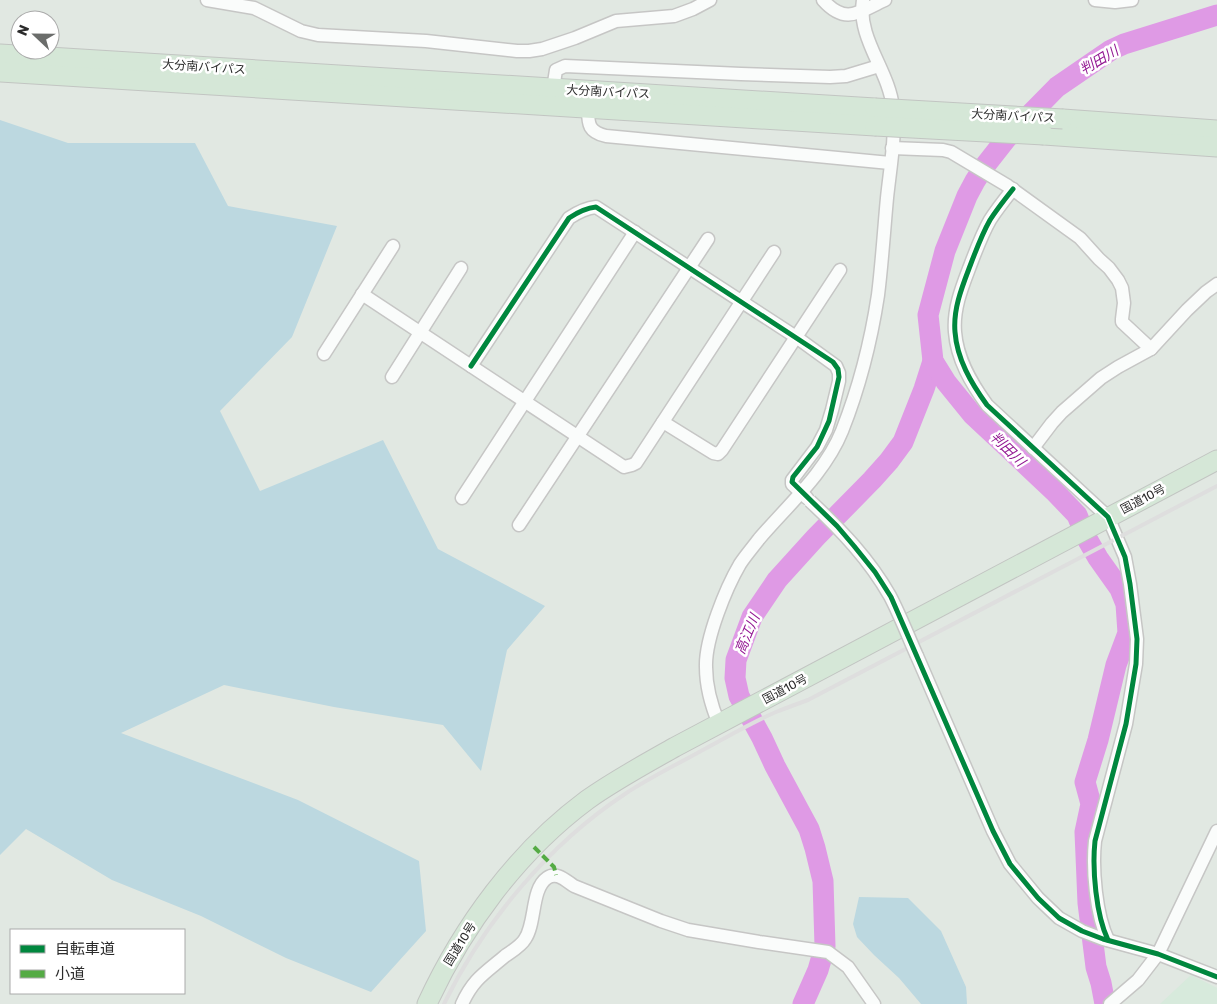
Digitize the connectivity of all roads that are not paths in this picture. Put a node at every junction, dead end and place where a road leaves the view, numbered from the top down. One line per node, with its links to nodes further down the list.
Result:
1 (207, 0): 2 (street)
2 (710, 0)
3 (823, 0): 7 (street)
4 (885, 0): 7 (street)
5 (1095, 0): 6 (street)
6 (1132, 0)
7 (863, 6): 9 (street)
8 (0, 54): 11 (highway, 大分南バイパス)
9 (879, 66): 11 (street); 16 (street)
10 (0, 72): 12 (highway, 大分南バイパス)
11 (553, 89): 13 (highway, 大分南バイパス)
12 (588, 109): 13 (highway, 大分南バイパス); 17 (street)
13 (875, 117): 14 (highway, 大分南バイパス, bridge); 15 (highway, 大分南バイパス, bridge)
14 (1217, 130)
15 (1217, 147)
16 (892, 148): 17 (street); 18 (street)
17 (890, 163): 40 (street)
18 (1010, 187): 31 (street); 38 (street)
19 (635, 232): 24 (street); 33 (street); 35 (street)
20 (708, 239): 24 (street)
21 (393, 246): 27 (street)
22 (774, 252): 28 (street)
23 (460, 268): 29 (street)
24 (689, 268): 28 (street); 37 (street)
25 (840, 270): 30 (street)
26 (1217, 284): 31 (street)
27 (362, 294): 29 (street); 32 (street)
28 (742, 302): 30 (street); 36 (street)
29 (420, 332): 33 (street); 34 (street)
30 (796, 337): 36 (street); 40 (street)
31 (1151, 349): 38 (street)
32 (324, 354)
33 (472, 366): 35 (street)
34 (392, 377)
35 (525, 401): 37 (street); 41 (street)
36 (663, 422): 37 (street)
37 (578, 436): 43 (street)
38 (1033, 448): 42 (street)
39 (1217, 460): 42 (highway, 国道10号)
40 (806, 497): 44 (street); 46 (street, bridge)
41 (462, 498)
42 (1106, 519): 44 (highway, 国道10号); 46 (street)
43 (519, 525)
44 (726, 720): 50 (highway, 国道10号)
45 (1217, 831): 47 (street)
46 (1105, 940): 47 (street)
47 (1158, 954): 48 (street); 49 (street)
48 (1217, 977)
49 (1117, 1001)
50 (427, 1004)
51 (462, 1004): 52 (street)
52 (874, 1004)

